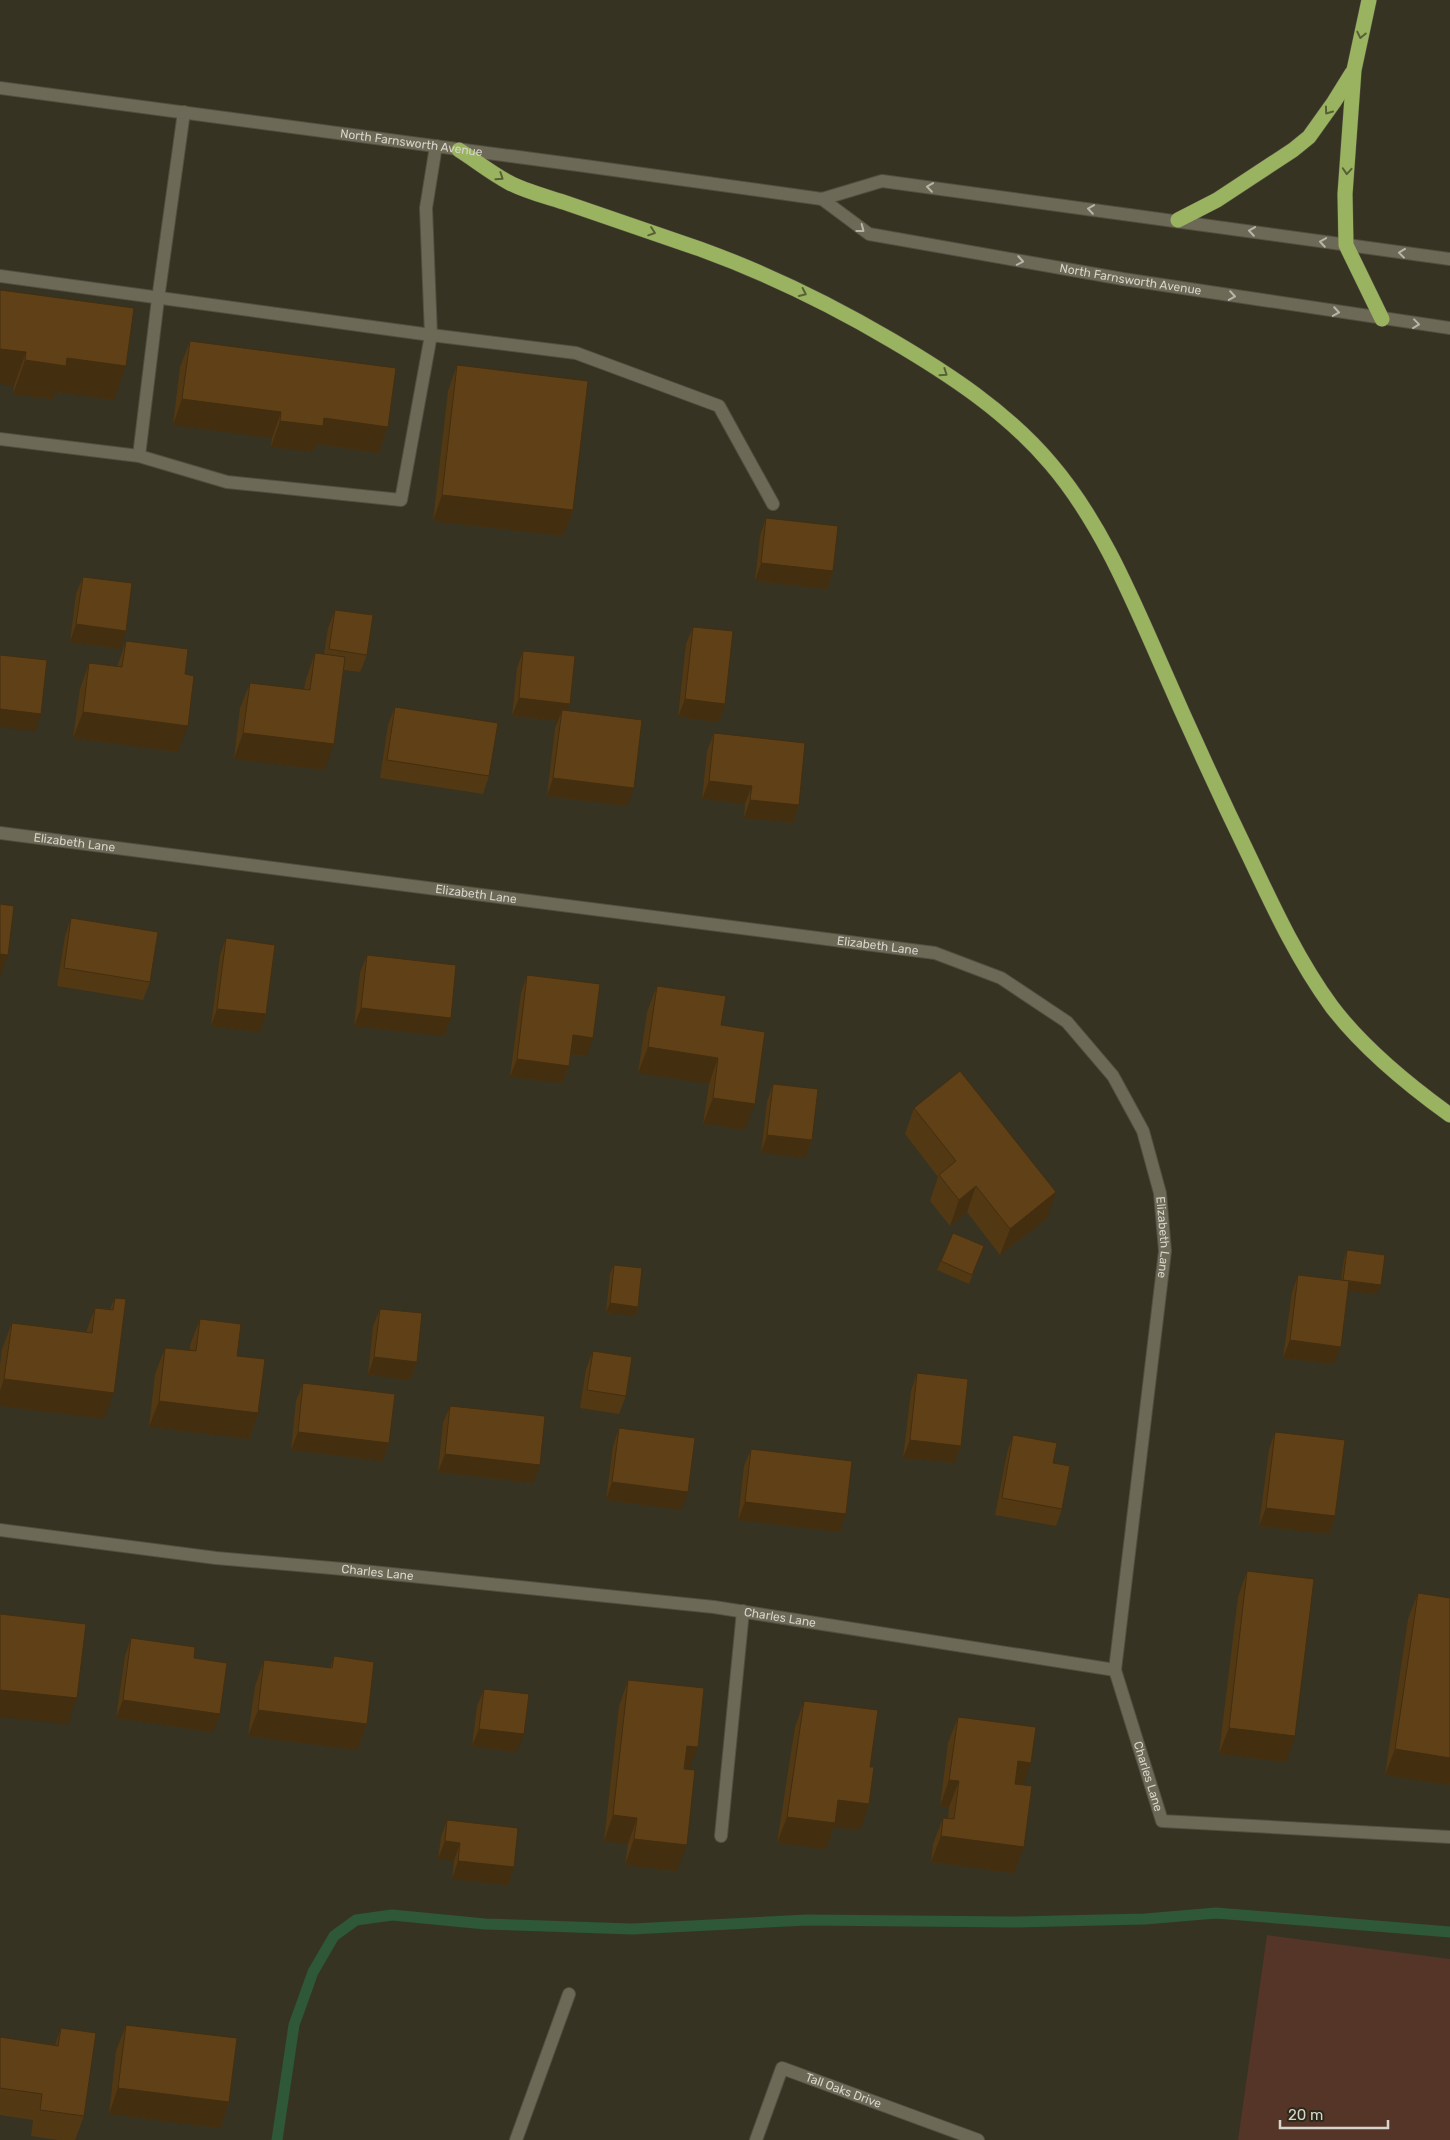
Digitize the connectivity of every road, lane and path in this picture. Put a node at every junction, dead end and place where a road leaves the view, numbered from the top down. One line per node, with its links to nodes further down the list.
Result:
1 (1369, 0): 2 (highway, one-way to 2)
2 (1354, 70): 8 (highway, one-way to 8); 9 (highway, one-way to 9)
3 (0, 88): 4 (street, North Farnsworth Avenue)
4 (184, 112): 5 (street, North Farnsworth Avenue); 12 (street)
5 (436, 146): 6 (street, North Farnsworth Avenue); 15 (street)
6 (459, 150): 7 (street, North Farnsworth Avenue); 20 (highway, one-way to 20)
7 (822, 199): 8 (street, North Farnsworth Avenue, one-way to 7); 13 (street, North Farnsworth Avenue, one-way to 13)
8 (1178, 220): 9 (street, North Farnsworth Avenue, one-way to 8)
9 (1346, 246): 10 (street, North Farnsworth Avenue, one-way to 9); 13 (highway)
10 (1450, 259)
11 (0, 276): 12 (street)
12 (158, 299): 15 (street); 17 (street)
13 (1382, 320): 14 (street, North Farnsworth Avenue, one-way to 14)
14 (1450, 328)
15 (431, 335): 17 (street); 18 (street)
16 (0, 438): 17 (street)
17 (139, 456)
18 (773, 504)
19 (0, 833): 23 (street, Elizabeth Lane)
20 (1450, 1115)
21 (0, 1530): 22 (street, Charles Lane)
22 (743, 1611): 23 (street, Charles Lane); 24 (street)
23 (1115, 1670): 25 (street, Charles Lane)
24 (722, 1836)
25 (1450, 1837)
26 (569, 1994): 27 (street)
27 (516, 2140)
28 (756, 2140): 29 (street, Tall Oaks Drive)
29 (978, 2140)

